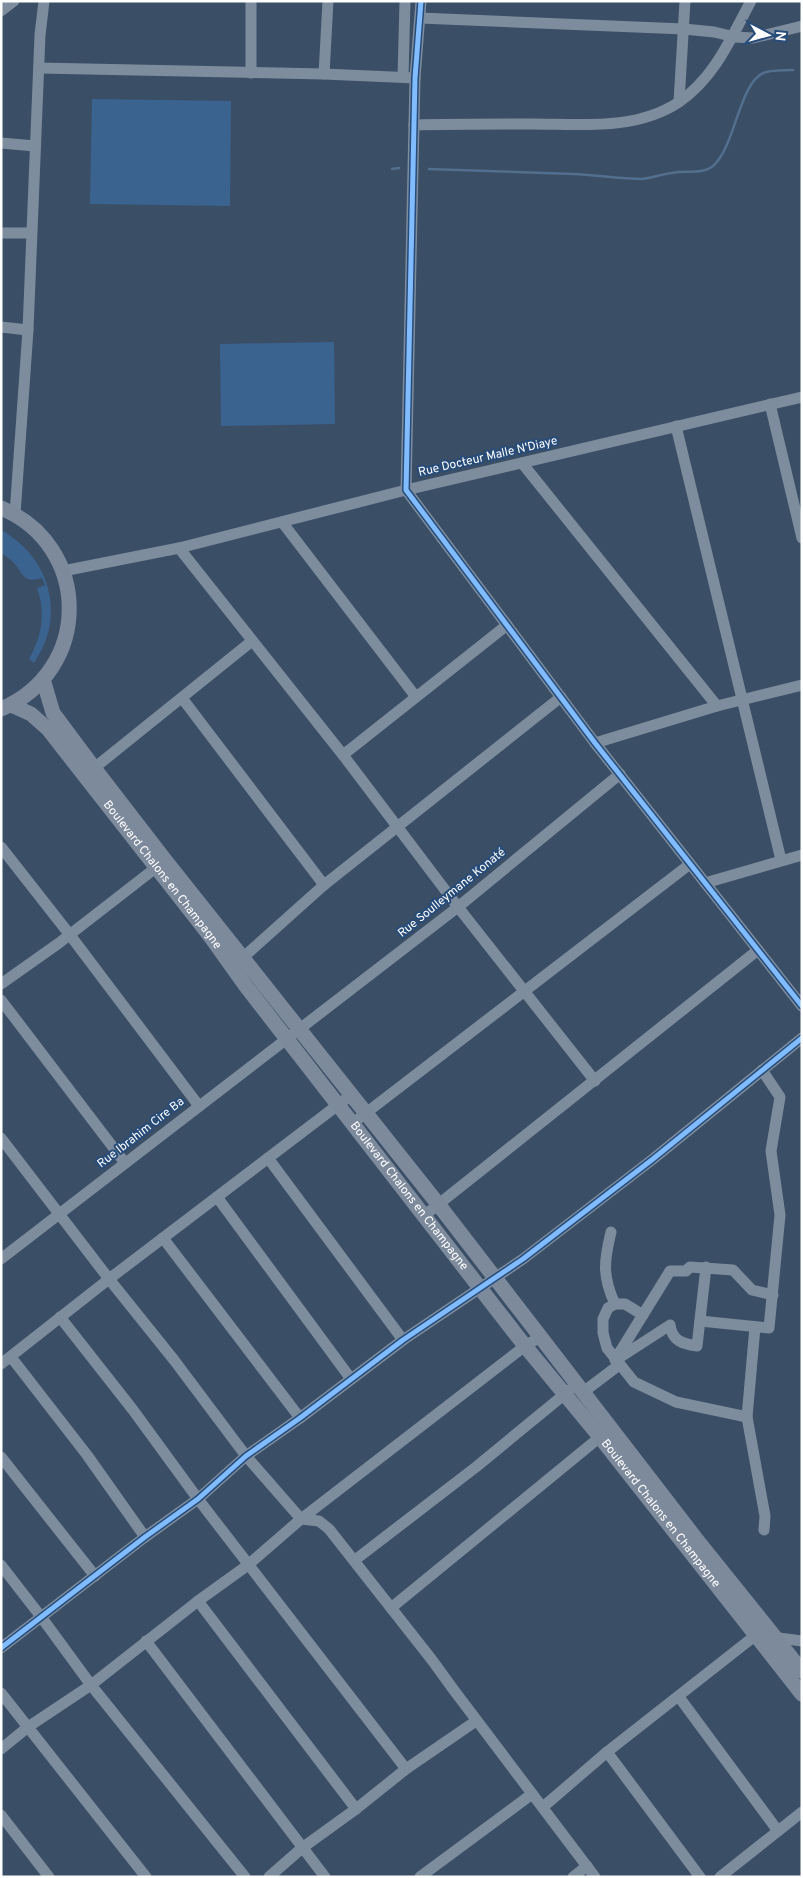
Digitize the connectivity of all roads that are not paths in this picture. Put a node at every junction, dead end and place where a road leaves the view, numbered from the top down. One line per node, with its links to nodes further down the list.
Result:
1 (14, 1): 9 (street)
2 (44, 1): 14 (street)
3 (251, 1): 15 (street)
4 (328, 1): 16 (street)
5 (405, 1): 17 (street)
6 (421, 1): 10 (street)
7 (685, 1): 12 (street)
8 (751, 1): 13 (street)
9 (1, 11)
10 (420, 18): 12 (street); 17 (street)
11 (802, 26): 13 (street)
12 (684, 29): 13 (street); 18 (street)
13 (732, 36): 18 (street)
14 (39, 68): 15 (street); 21 (street)
15 (251, 73): 16 (street)
16 (324, 74): 17 (street)
17 (409, 78): 19 (street)
18 (679, 102): 19 (street)
19 (414, 125): 30 (street)
20 (1, 143): 21 (street)
21 (35, 146): 23 (street)
22 (1, 233): 23 (street)
23 (31, 233): 25 (street)
24 (1, 327): 25 (street)
25 (28, 330): 32 (street)
26 (802, 397): 27 (street, Rue Docteur Malle N'Diaye)
27 (770, 404): 28 (street, Rue Docteur Malle N'Diaye); 34 (street)
28 (676, 426): 29 (street, Rue Docteur Malle N'Diaye); 44 (street)
29 (522, 463): 30 (street, Rue Docteur Malle N'Diaye); 45 (street)
30 (406, 490): 33 (street, Rue Docteur Malle N'Diaye); 37 (street)
31 (1, 508): 32 (main road)
32 (15, 514): 36 (main road)
33 (282, 522): 35 (street, Rue Docteur Malle N'Diaye); 43 (street)
34 (802, 538)
35 (179, 548): 36 (street, Rue Docteur Malle N'Diaye); 38 (street)
36 (63, 571): 39 (main road)
37 (507, 625): 41 (street); 43 (street)
38 (252, 641): 42 (street); 48 (street)
39 (43, 679): 46 (main road); 49 (main road, Boulevard Chalons en Champagne)
40 (802, 685): 44 (street)
41 (561, 697): 47 (street); 51 (street)
42 (182, 698): 49 (street); 58 (street)
43 (416, 698): 48 (street)
44 (741, 699): 45 (street); 54 (street)
45 (717, 706): 47 (street)
46 (6, 707): 49 (main road, Boulevard Chalons en Champagne)
47 (595, 743): 50 (street)
48 (344, 755): 51 (street)
49 (90, 772): 55 (main road, Boulevard Chalons en Champagne)
50 (620, 774): 56 (street); 59 (street, Rue Soulleymane Konaté)
51 (398, 828): 58 (street); 59 (street)
52 (1, 847): 60 (street)
53 (802, 855): 54 (street)
54 (781, 860): 57 (street)
55 (161, 863): 60 (street); 62 (main road, Boulevard Chalons en Champagne)
56 (690, 864): 57 (street); 64 (street)
57 (705, 883): 61 (street)
58 (324, 885): 62 (street)
59 (458, 907): 64 (street); 67 (street, Rue Soulleymane Konaté)
60 (70, 935): 63 (street); 73 (street)
61 (758, 950): 66 (street); 70 (street)
62 (238, 962): 67 (main road, Boulevard Chalons en Champagne)
63 (1, 984)
64 (524, 992): 70 (street); 74 (street)
65 (1, 1000): 78 (street)
66 (802, 1006)
67 (293, 1034): 71 (main road, Boulevard Chalons en Champagne); 72 (main road, Boulevard Chalons en Champagne); 73 (street, Rue Ibrahim Cire Ba)
68 (802, 1038): 69 (street)
69 (762, 1070): 88 (street); 90 (street)
70 (595, 1082): 80 (street)
71 (351, 1095): 72 (street); 74 (main road, Boulevard Chalons en Champagne)
72 (338, 1104): 75 (main road, Boulevard Chalons en Champagne); 77 (street)
73 (198, 1106): 78 (street, Rue Ibrahim Cire Ba)
74 (366, 1114): 75 (street); 80 (main road, Boulevard Chalons en Champagne)
75 (353, 1124): 82 (main road, Boulevard Chalons en Champagne)
76 (1, 1138): 81 (street)
77 (268, 1158): 79 (street); 97 (street)
78 (125, 1163): 81 (street, Rue Ibrahim Cire Ba)
79 (217, 1197): 84 (street); 102 (street)
80 (438, 1204): 82 (street); 88 (main road, Boulevard Chalons en Champagne)
81 (59, 1214): 85 (street, Rue Ibrahim Cire Ba); 87 (street)
82 (426, 1215): 89 (main road, Boulevard Chalons en Champagne)
83 (611, 1232): 91 (street)
84 (163, 1238): 87 (street); 105 (street)
85 (1, 1259)
86 (706, 1267): 90 (street); 92 (street); 94 (street)
87 (109, 1279): 93 (street); 107 (street)
88 (495, 1279): 89 (street); 96 (main road, Boulevard Chalons en Champagne)
89 (480, 1287): 97 (street); 98 (main road, Boulevard Chalons en Champagne)
90 (772, 1295): 95 (street)
91 (615, 1304): 92 (street); 100 (street)
92 (643, 1315): 100 (street)
93 (60, 1317): 99 (street); 109 (street)
94 (700, 1322): 95 (street); 100 (street)
95 (755, 1327): 104 (street)
96 (540, 1337): 98 (street); 103 (main road, Boulevard Chalons en Champagne)
97 (403, 1340): 102 (street)
98 (525, 1346): 103 (main road, Boulevard Chalons en Champagne); 110 (street)
99 (11, 1357): 101 (street); 112 (street)
100 (617, 1363): 103 (street); 104 (street)
101 (1, 1364)
102 (351, 1379): 105 (street)
103 (574, 1390): 106 (main road, Boulevard Chalons en Champagne); 113 (street)
104 (747, 1417): 111 (street)
105 (300, 1418): 107 (street)
106 (606, 1435): 118 (street); 120 (main road, Boulevard Chalons en Champagne); 121 (main road, Boulevard Chalons en Champagne)
107 (246, 1456): 109 (street); 110 (street)
108 (1, 1457): 116 (street)
109 (198, 1499): 112 (street); 115 (street)
110 (301, 1519): 113 (street); 115 (street)
111 (764, 1530)
112 (145, 1537): 116 (street)
113 (354, 1560): 118 (street)
114 (1, 1565): 119 (street)
115 (248, 1565): 117 (street); 134 (street)
116 (95, 1576): 119 (street)
117 (198, 1601): 122 (street); 137 (street)
118 (391, 1608): 130 (street)
119 (42, 1618): 124 (street); 126 (street)
120 (756, 1635): 121 (street); 128 (main road, Boulevard Chalons en Champagne); 129 (street)
121 (776, 1638): 123 (street); 125 (main road, Boulevard Chalons en Champagne)
122 (146, 1641): 126 (street); 141 (street)
123 (802, 1641)
124 (1, 1648)
125 (802, 1671)
126 (91, 1685): 131 (street); 145 (street)
127 (1, 1693): 131 (street)
128 (802, 1694)
129 (679, 1697): 133 (street); 140 (street)
130 (476, 1721): 134 (street); 135 (street)
131 (28, 1727): 132 (street); 144 (street)
132 (1, 1749)
133 (607, 1752): 136 (street); 151 (street)
134 (406, 1769): 137 (street)
135 (532, 1794): 136 (street); 148 (street)
136 (543, 1807): 142 (street)
137 (356, 1809): 141 (street)
138 (802, 1812): 140 (street)
139 (1, 1815): 143 (street)
140 (778, 1831): 152 (street)
141 (302, 1848): 146 (street); 147 (street)
142 (587, 1866): 149 (street); 150 (street)
143 (49, 1877)
144 (146, 1877)
145 (245, 1877)
146 (269, 1877)
147 (325, 1877)
148 (420, 1877)
149 (573, 1877)
150 (595, 1877)
151 (700, 1877)
152 (720, 1877)

